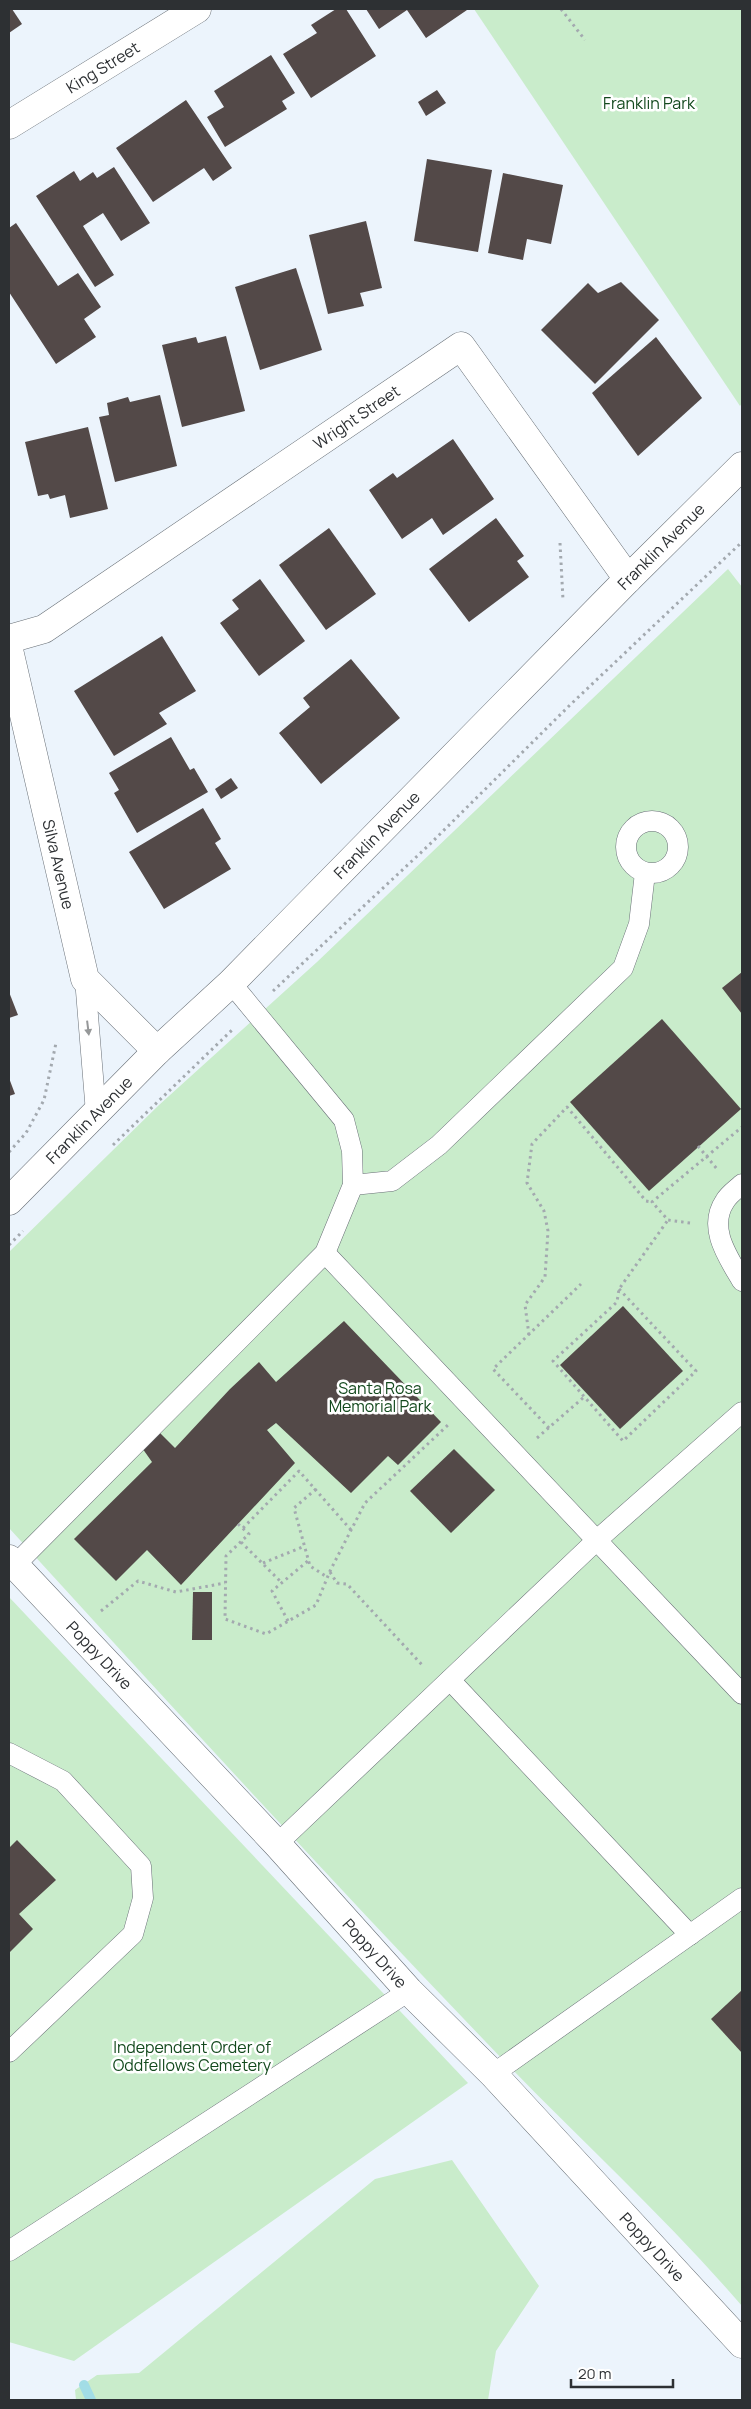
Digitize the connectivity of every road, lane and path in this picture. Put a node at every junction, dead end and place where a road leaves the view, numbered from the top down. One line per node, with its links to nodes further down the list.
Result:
1 (197, 9): 4 (street, King Street)
2 (561, 9): 3 (path)
3 (585, 40)
4 (9, 125)
5 (742, 466): 8 (street, Franklin Avenue)
6 (742, 542): 15 (path)
7 (560, 543): 9 (path)
8 (628, 580): 10 (street, Wright Street); 14 (street, Franklin Avenue)
9 (562, 600)
10 (9, 639)
11 (9, 650): 13 (street, Silva Avenue)
12 (645, 873): 23 (lane)
13 (85, 979): 17 (street); 18 (lane, one-way to 18)
14 (231, 983): 15 (lane); 17 (street, Franklin Avenue)
15 (253, 1010): 20 (path); 23 (lane)
16 (56, 1043): 21 (path)
17 (157, 1051): 18 (street, Franklin Avenue)
18 (96, 1112): 24 (street, Franklin Avenue)
19 (742, 1127): 25 (path)
20 (107, 1150)
21 (9, 1152)
22 (742, 1184): 28 (lane)
23 (353, 1186): 30 (lane)
24 (9, 1201)
25 (652, 1202): 26 (path); 34 (path)
26 (668, 1220): 28 (path); 33 (path)
27 (30, 1225): 29 (path)
28 (717, 1227): 31 (lane)
29 (9, 1245)
30 (324, 1253): 36 (lane); 48 (lane)
31 (742, 1281)
32 (581, 1284): 34 (path)
33 (619, 1289): 35 (path); 35 (path)
34 (529, 1335): 38 (path)
35 (584, 1397): 38 (path)
36 (469, 1405): 39 (lane); 43 (path)
37 (742, 1412): 44 (lane)
38 (549, 1428): 39 (path)
39 (516, 1456): 44 (lane)
40 (316, 1489): 42 (path); 43 (path); 46 (path)
41 (238, 1524): 42 (path)
42 (243, 1528): 45 (path)
43 (351, 1530): 50 (path)
44 (597, 1540): 56 (lane); 57 (lane)
45 (241, 1542): 49 (path); 52 (path)
46 (305, 1546): 47 (path); 49 (path)
47 (309, 1560): 51 (path); 53 (path)
48 (12, 1562): 55 (street, Poppy Drive)
49 (262, 1563): 53 (path)
50 (330, 1571): 51 (path); 56 (path)
51 (327, 1577): 54 (path)
52 (225, 1583): 54 (path); 55 (path)
53 (282, 1583): 54 (path)
54 (288, 1621)
55 (77, 1631): 59 (street, Poppy Drive)
56 (450, 1680): 59 (lane); 61 (lane)
57 (742, 1694)
58 (9, 1753): 63 (lane)
59 (277, 1844): 62 (street, Poppy Drive)
60 (742, 1898): 61 (lane)
61 (690, 1935): 64 (lane)
62 (409, 1991): 64 (street, Poppy Drive); 65 (lane)
63 (9, 2052)
64 (493, 2074): 66 (street, Poppy Drive)
65 (9, 2251)
66 (742, 2344)

